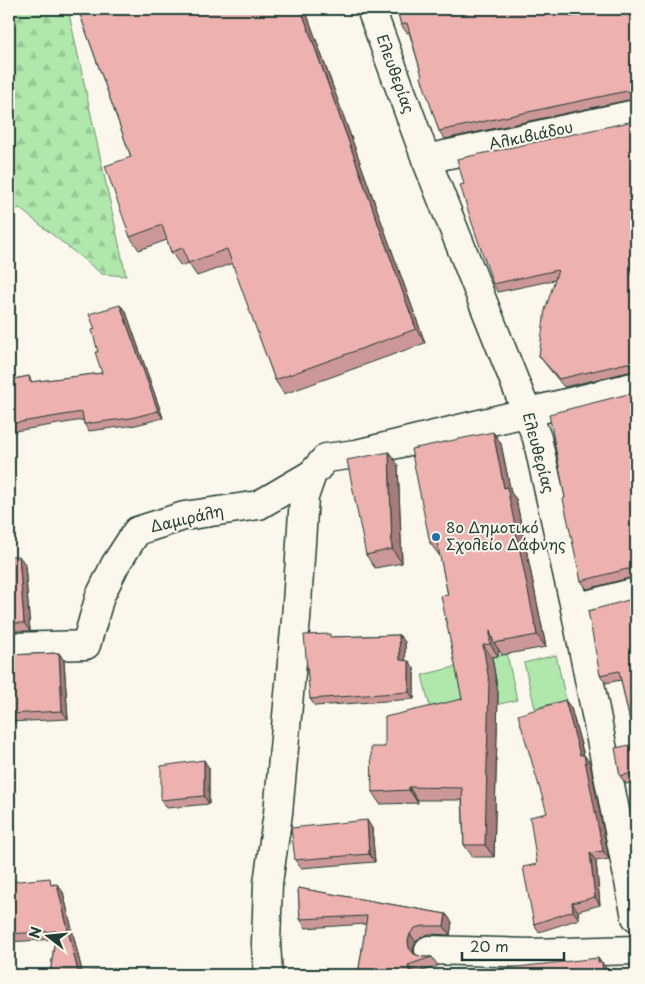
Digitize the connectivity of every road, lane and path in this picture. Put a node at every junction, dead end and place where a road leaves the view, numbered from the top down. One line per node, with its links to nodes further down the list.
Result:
1 (371, 9): 3 (street, Ελευθερίας)
2 (636, 114): 3 (street, Αλκιβιάδου)
3 (426, 159): 5 (street, Ελευθερίας)
4 (636, 386): 5 (street)
5 (528, 412): 6 (street); 8 (street, Ελευθερίας)
6 (312, 474): 9 (street, Δαμιράλη); 11 (street)
7 (636, 592): 8 (street)
8 (575, 608): 10 (street, Ελευθερίας)
9 (9, 647)
10 (626, 806): 12 (street, Ελευθερίας)
11 (268, 883): 15 (street); 16 (street)
12 (636, 917)
13 (429, 950): 14 (street)
14 (636, 950)
15 (268, 975)
16 (283, 975)

